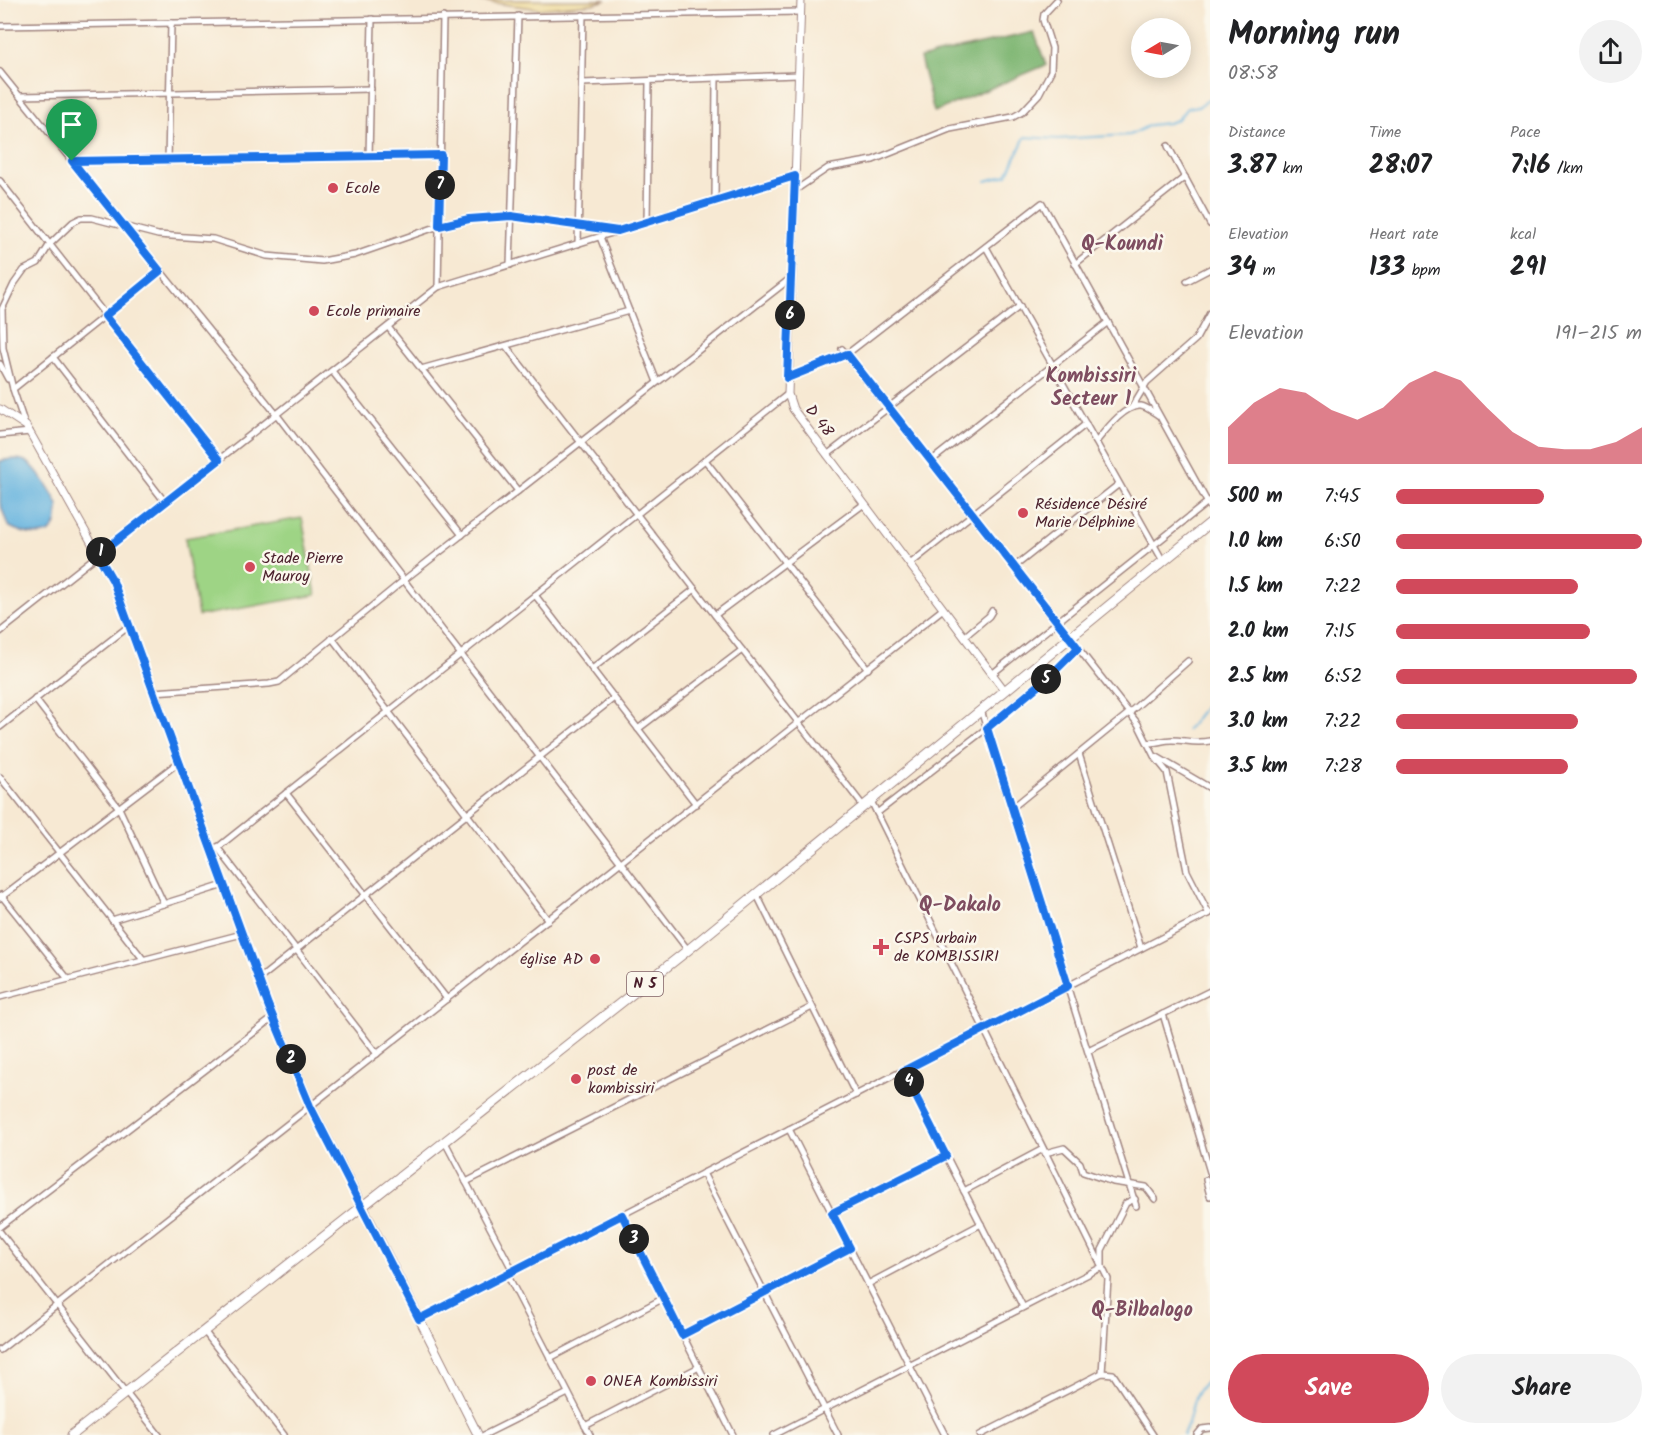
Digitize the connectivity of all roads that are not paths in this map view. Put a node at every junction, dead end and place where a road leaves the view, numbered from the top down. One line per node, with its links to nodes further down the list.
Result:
1 (801, 0): 3 (street, D 48)
2 (1057, 0): 26 (street)
3 (801, 12): 4 (street); 11 (street, D 48)
4 (583, 15): 5 (street); 14 (street)
5 (518, 16): 6 (street); 28 (street)
6 (443, 17): 7 (street); 19 (street)
7 (372, 19): 8 (street); 15 (street)
8 (171, 22): 9 (street); 16 (street)
9 (0, 26)
10 (0, 72): 17 (street)
11 (798, 75): 12 (street); 23 (street, D 48)
12 (716, 78): 13 (street); 27 (street)
13 (649, 81): 14 (street); 29 (street)
14 (582, 83): 30 (street)
15 (371, 89): 16 (street); 20 (street)
16 (170, 94): 17 (street); 22 (street)
17 (20, 96): 21 (street)
18 (1168, 146): 24 (street)
19 (441, 155): 20 (street); 33 (street)
20 (369, 157): 22 (street)
21 (72, 161): 22 (street); 32 (street)
22 (168, 161)
23 (795, 176): 26 (street, D 48); 27 (street)
24 (1185, 177): 31 (street); 39 (street)
25 (0, 180): 36 (street)
26 (794, 191): 43 (street, D 48)
27 (715, 201): 29 (street)
28 (511, 216): 30 (street); 33 (street); 40 (street)
29 (647, 222): 34 (street)
30 (578, 224): 34 (street); 37 (street)
31 (1210, 224)
32 (124, 226): 33 (street); 36 (street); 42 (street)
33 (439, 226): 45 (street)
34 (618, 231): 35 (street)
35 (600, 237): 37 (street); 47 (street)
36 (50, 244): 49 (street); 63 (street)
37 (578, 244): 40 (street)
38 (986, 247): 39 (street); 46 (street); 54 (street)
39 (1075, 264): 50 (street)
40 (510, 265): 45 (street)
41 (1210, 269): 44 (street)
42 (160, 271): 49 (street); 68 (street)
43 (791, 278): 60 (street, D 48); 61 (street)
44 (1187, 281)
45 (438, 287): 51 (street)
46 (1020, 306): 57 (street); 65 (street)
47 (629, 311): 52 (street); 61 (street)
48 (1210, 313): 62 (street)
49 (105, 316): 55 (street); 76 (street)
50 (1108, 322): 57 (street); 62 (street)
51 (388, 327): 58 (street); 59 (street)
52 (506, 345): 58 (street); 73 (street)
53 (842, 349): 54 (street)
54 (847, 354): 60 (street); 65 (street)
55 (53, 357): 63 (street); 81 (street)
56 (0, 364): 63 (street)
57 (1053, 365): 70 (street); 78 (street)
58 (421, 369): 80 (street)
59 (332, 371): 68 (street); 87 (street)
60 (787, 378): 64 (street, D 48)
61 (657, 382): 73 (street)
62 (1144, 385): 66 (street); 69 (street)
63 (13, 389): 71 (street)
64 (788, 394): 75 (street, D 48); 77 (street)
65 (888, 407): 75 (street); 78 (street)
66 (1132, 407): 69 (street); 74 (street)
67 (0, 409): 71 (street)
68 (276, 415): 76 (street); 94 (street)
69 (1160, 417): 82 (street)
70 (1086, 424): 74 (street); 85 (street)
71 (28, 429): 72 (street); 89 (street)
72 (0, 435)
73 (581, 442): 80 (street); 84 (street)
74 (1096, 442): 79 (street)
75 (827, 455): 83 (street, D 48)
76 (219, 460): 81 (street)
77 (705, 460): 84 (street); 91 (street)
78 (931, 461): 85 (street)
79 (1119, 484): 88 (street); 93 (street)
80 (518, 491): 87 (street)
81 (165, 502): 89 (street)
82 (1209, 503): 88 (street)
83 (864, 504): 91 (street); 92 (street, D 48)
84 (637, 514): 95 (street); 96 (street)
85 (972, 514): 92 (street); 93 (street)
86 (1210, 523): 90 (highway, N 5)
87 (462, 535): 94 (street)
88 (1154, 545): 90 (street); 100 (street)
89 (98, 555): 101 (street); 102 (street)
90 (1163, 561): 105 (highway, N 5)
91 (785, 563): 99 (street); 111 (street)
92 (909, 564): 97 (street, D 48)
93 (1014, 567): 100 (street)
94 (404, 580): 104 (street); 108 (street)
95 (695, 589): 99 (street); 110 (street)
96 (535, 595): 108 (street); 110 (street)
97 (944, 609): 103 (street, D 48); 111 (street)
98 (992, 611): 103 (street)
99 (715, 615): 107 (street)
100 (1057, 622): 105 (street); 112 (street)
101 (129, 626): 114 (street); 116 (street)
102 (0, 632)
103 (964, 637): 112 (street, D 48)
104 (332, 638): 114 (street); 118 (street)
105 (1070, 638): 106 (street); 113 (highway, N 5)
106 (1078, 648): 119 (street); 122 (street)
107 (742, 650): 120 (street); 123 (street)
108 (460, 654): 118 (street); 128 (street)
109 (1188, 661): 119 (street)
110 (592, 669): 115 (street)
111 (868, 669): 120 (street)
112 (992, 674): 113 (street, D 48)
113 (1005, 691): 117 (highway, N 5)
114 (153, 692): 129 (street)
115 (614, 698): 123 (street); 128 (street)
116 (35, 699): 121 (street); 135 (street)
117 (981, 710): 122 (street); 134 (highway, N 5)
118 (388, 711): 132 (street); 138 (street)
119 (1129, 713): 125 (street); 126 (street)
120 (799, 723): 133 (street); 134 (street)
121 (0, 727)
122 (987, 728): 136 (street); 137 (street)
123 (638, 729): 133 (street)
124 (1210, 741): 125 (street)
125 (1148, 743): 127 (street)
126 (1079, 754): 136 (street); 151 (street)
127 (1154, 756): 131 (street); 147 (street)
128 (540, 757): 138 (street); 141 (street)
129 (179, 762): 135 (street); 139 (street)
130 (0, 777): 140 (street)
131 (1210, 788)
132 (286, 793): 139 (street); 144 (street)
133 (696, 804): 141 (street)
134 (867, 804): 137 (street); 143 (highway, N 5)
135 (119, 808): 140 (street); 146 (street)
136 (1012, 808): 157 (street)
137 (877, 813): 164 (street)
138 (467, 814): 144 (street); 149 (street)
139 (214, 849): 142 (street); 152 (street)
140 (59, 853): 145 (street); 148 (street)
141 (621, 863): 149 (street); 153 (street)
142 (224, 885): 146 (street); 150 (street)
143 (756, 893): 153 (highway, N 5); 161 (street)
144 (366, 895): 152 (street); 160 (street)
145 (1, 896): 155 (street)
146 (164, 904): 148 (street)
147 (1210, 913): 151 (street)
148 (112, 920): 154 (street)
149 (548, 920): 160 (street)
150 (242, 934): 154 (street); 156 (street)
151 (1141, 948): 157 (street)
152 (297, 950): 156 (street); 166 (street)
153 (688, 950): 171 (highway, N 5)
154 (143, 960): 155 (street)
155 (68, 979): 159 (street)
156 (258, 980): 163 (street)
157 (1068, 986): 164 (street); 165 (street)
158 (1210, 991): 162 (street)
159 (0, 997)
160 (447, 999): 166 (street)
161 (812, 1006): 168 (street); 177 (street)
162 (1163, 1014): 165 (street); 174 (street)
163 (273, 1018): 169 (street); 186 (street)
164 (984, 1029): 167 (street); 172 (street)
165 (1088, 1051): 178 (street)
166 (377, 1054): 169 (street)
167 (903, 1071): 168 (street); 173 (street)
168 (856, 1095): 170 (street)
169 (310, 1106): 182 (street); 194 (street)
170 (789, 1129): 175 (street); 183 (street)
171 (445, 1142): 177 (street); 182 (highway, N 5)
172 (1044, 1151): 178 (street); 179 (street); 189 (street)
173 (946, 1156): 179 (street); 183 (street)
174 (1210, 1172)
175 (703, 1173): 184 (street); 192 (street)
176 (1206, 1180): 180 (street)
177 (466, 1182): 190 (street)
178 (1130, 1184): 181 (street); 189 (street)
179 (964, 1191): 185 (street)
180 (1210, 1196)
181 (1155, 1199)
182 (363, 1207): 196 (main road); 197 (highway, N 5)
183 (832, 1213): 188 (street)
184 (622, 1215): 190 (street); 193 (street)
185 (981, 1224): 191 (street); 195 (street)
186 (0, 1227)
187 (0, 1232): 194 (street)
188 (850, 1248): 191 (street); 192 (street)
189 (1101, 1267): 195 (street); 203 (street)
190 (510, 1272): 196 (street); 200 (street)
191 (868, 1284): 201 (street)
192 (765, 1292): 198 (street); 206 (street)
193 (664, 1298): 198 (street); 200 (street)
194 (57, 1305): 199 (street); 205 (street)
195 (1023, 1307): 201 (street)
196 (419, 1319): 212 (main road)
197 (204, 1331): 205 (highway, N 5); 211 (street)
198 (682, 1335): 202 (street)
199 (0, 1350)
200 (550, 1358): 204 (street)
201 (909, 1365): 206 (street); 218 (street)
202 (699, 1367): 207 (street); 215 (street)
203 (1102, 1373): 219 (street); 220 (street)
204 (568, 1392): 207 (street); 213 (street)
205 (126, 1393): 209 (highway, N 5); 210 (street)
206 (825, 1409): 216 (street); 217 (street)
207 (585, 1426): 214 (street)
208 (1210, 1428): 221 (street)
209 (72, 1435)
210 (159, 1435)
211 (284, 1435)
212 (478, 1435)
213 (484, 1435)
214 (590, 1435)
215 (733, 1435)
216 (774, 1435)
217 (838, 1435)
218 (945, 1435)
219 (980, 1435)
220 (1154, 1435)
221 (1197, 1435)

